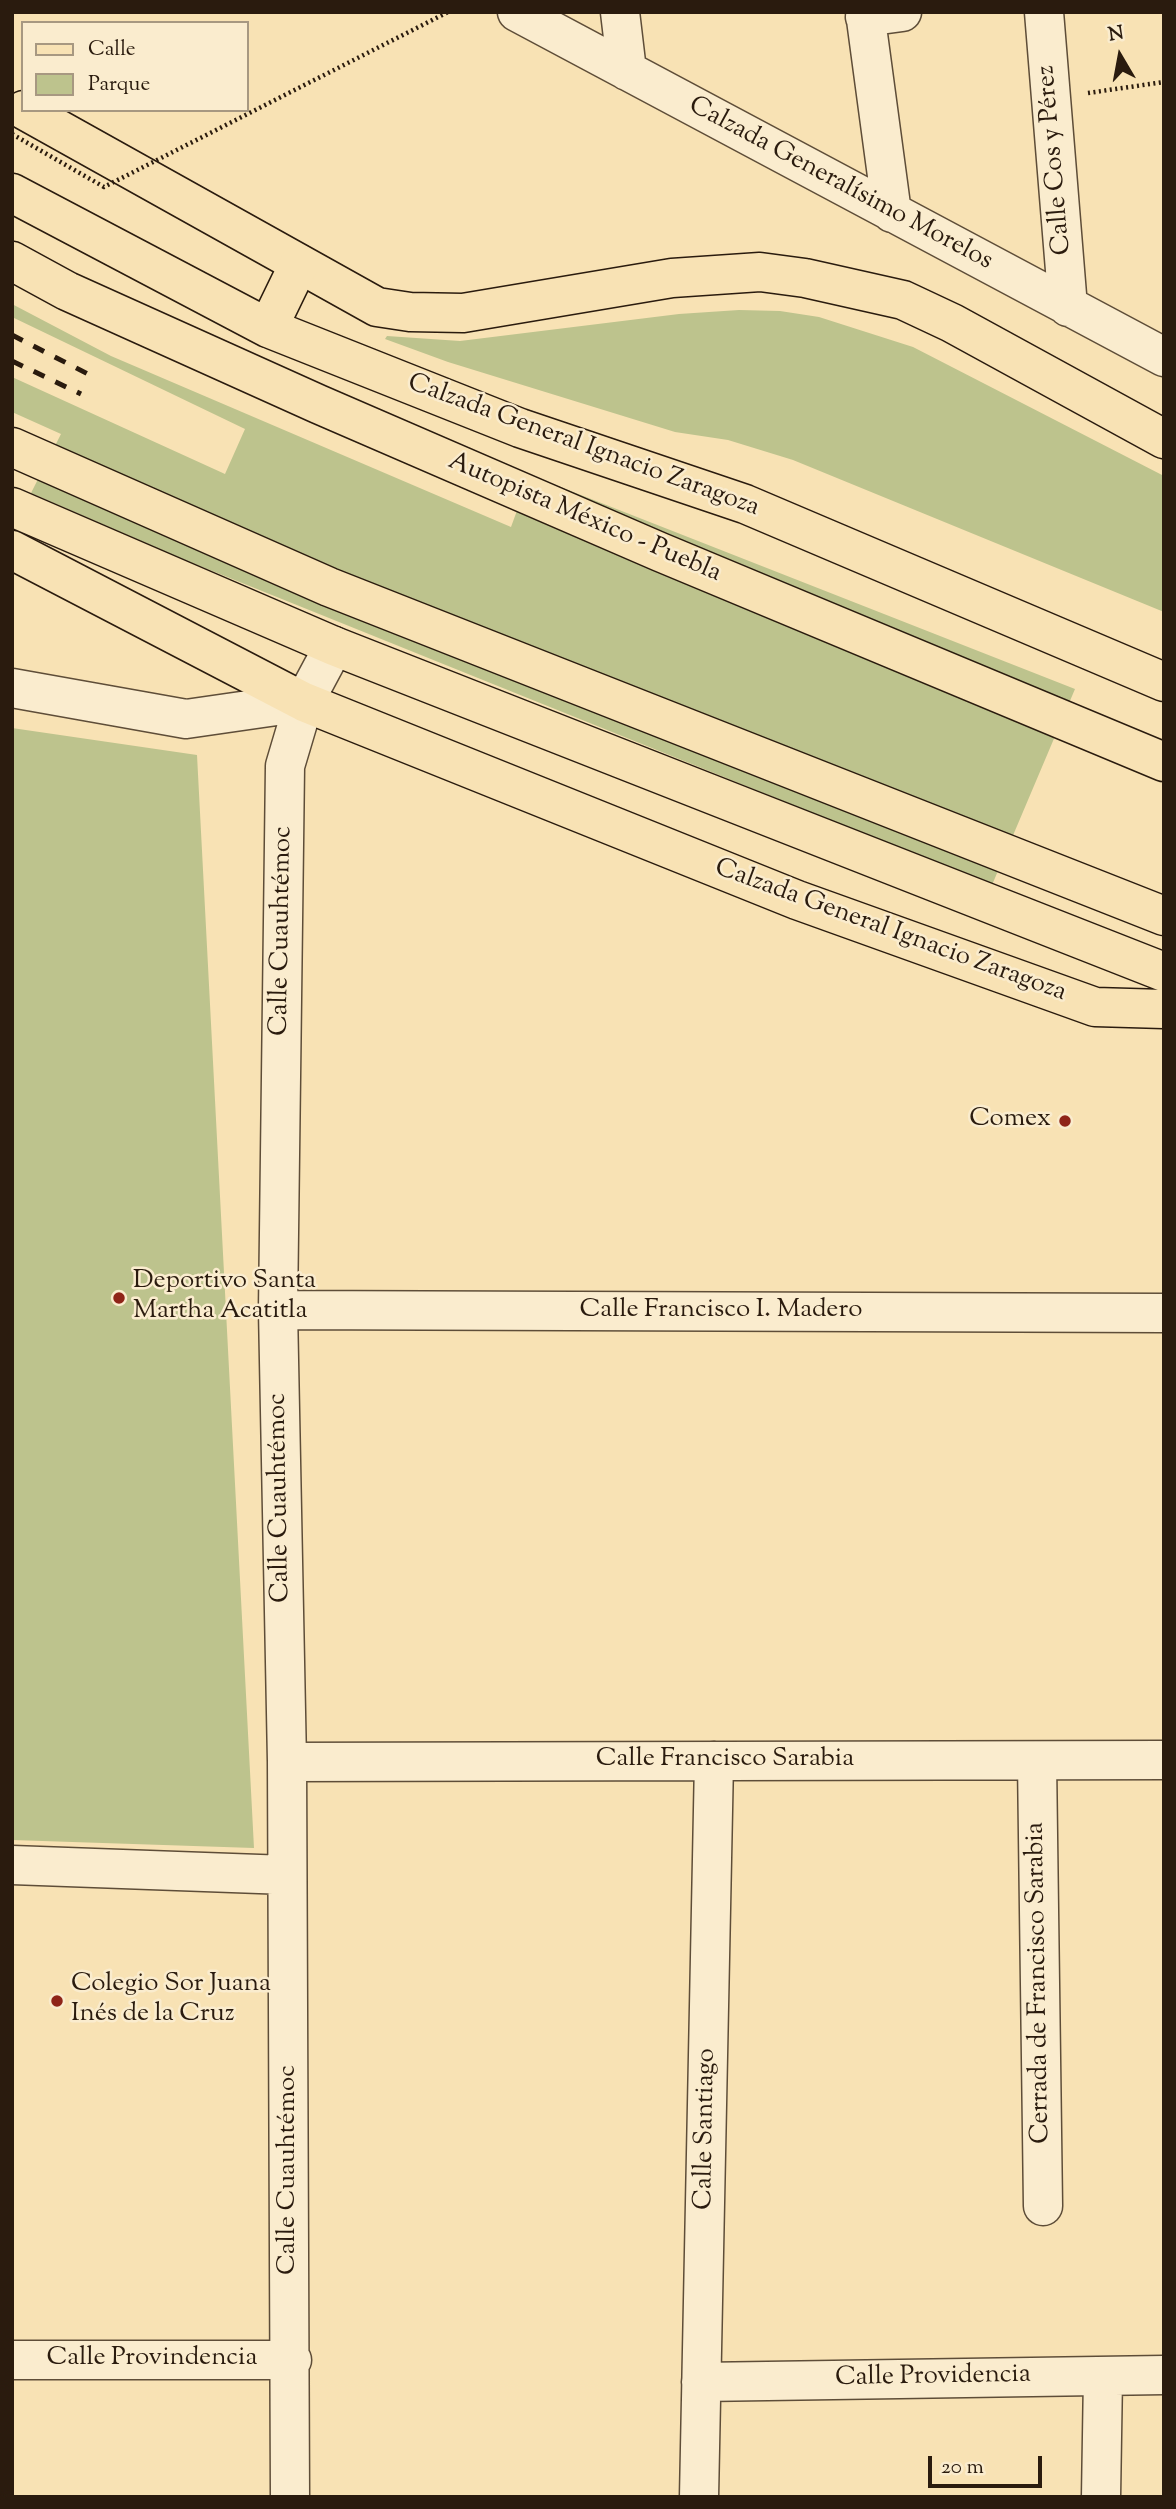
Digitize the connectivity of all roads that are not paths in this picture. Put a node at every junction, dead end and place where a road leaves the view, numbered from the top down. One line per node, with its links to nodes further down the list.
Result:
1 (517, 12): 6 (street, Calzada Generalísimo Morelos)
2 (620, 12): 6 (street)
3 (902, 12): 5 (street)
4 (1044, 12): 12 (street, Calle Cos y Pérez)
5 (865, 15): 9 (street)
6 (627, 71): 9 (street, Calzada Generalísimo Morelos)
7 (28, 112): 11 (main road)
8 (12, 193): 13 (main road, Calzada General Ignacio Zaragoza)
9 (892, 214): 12 (street, Calzada Generalísimo Morelos)
10 (12, 261): 23 (main road, Autopista México - Puebla)
11 (299, 264): 13 (main road); 15 (main road)
12 (1068, 307): 14 (street, Calzada Generalísimo Morelos)
13 (268, 328): 20 (main road, Calzada General Ignacio Zaragoza)
14 (1164, 357)
15 (1164, 439)
16 (12, 447): 24 (main road)
17 (12, 507): 19 (main road)
18 (12, 550): 22 (main road, Calzada General Ignacio Zaragoza)
19 (334, 646): 22 (street, Calle Cuauhtémoc); 25 (main road)
20 (1164, 682)
21 (12, 688): 22 (street)
22 (304, 702): 26 (main road, Calzada General Ignacio Zaragoza); 27 (street, Calle Cuauhtémoc)
23 (1164, 762)
24 (1164, 916)
25 (1164, 972)
26 (1164, 1009)
27 (278, 1310): 28 (street, Calle Francisco I. Madero); 32 (street, Calle Cuauhtémoc)
28 (1164, 1313)
29 (1037, 1760): 30 (street, Calle Francisco Sarabia); 31 (street, Calle Francisco Sarabia); 35 (street, Cerrada de Francisco Sarabia)
30 (1164, 1760)
31 (714, 1761): 32 (street, Calle Francisco Sarabia); 40 (street, Calle Santiago)
32 (287, 1762): 34 (street, Calle Cuauhtémoc)
33 (12, 1865): 34 (street)
34 (287, 1875): 37 (street, Calle Cuauhtémoc)
35 (1042, 2206)
36 (12, 2360): 37 (street, Calle Provindencia)
37 (292, 2360): 41 (street, Calle Cuauhtémoc)
38 (1164, 2375): 39 (street, Calle Providencia)
39 (1103, 2376): 40 (street, Calle Providencia); 43 (street)
40 (701, 2382): 42 (street, Calle Santiago)
41 (290, 2497)
42 (699, 2497)
43 (1101, 2497)

